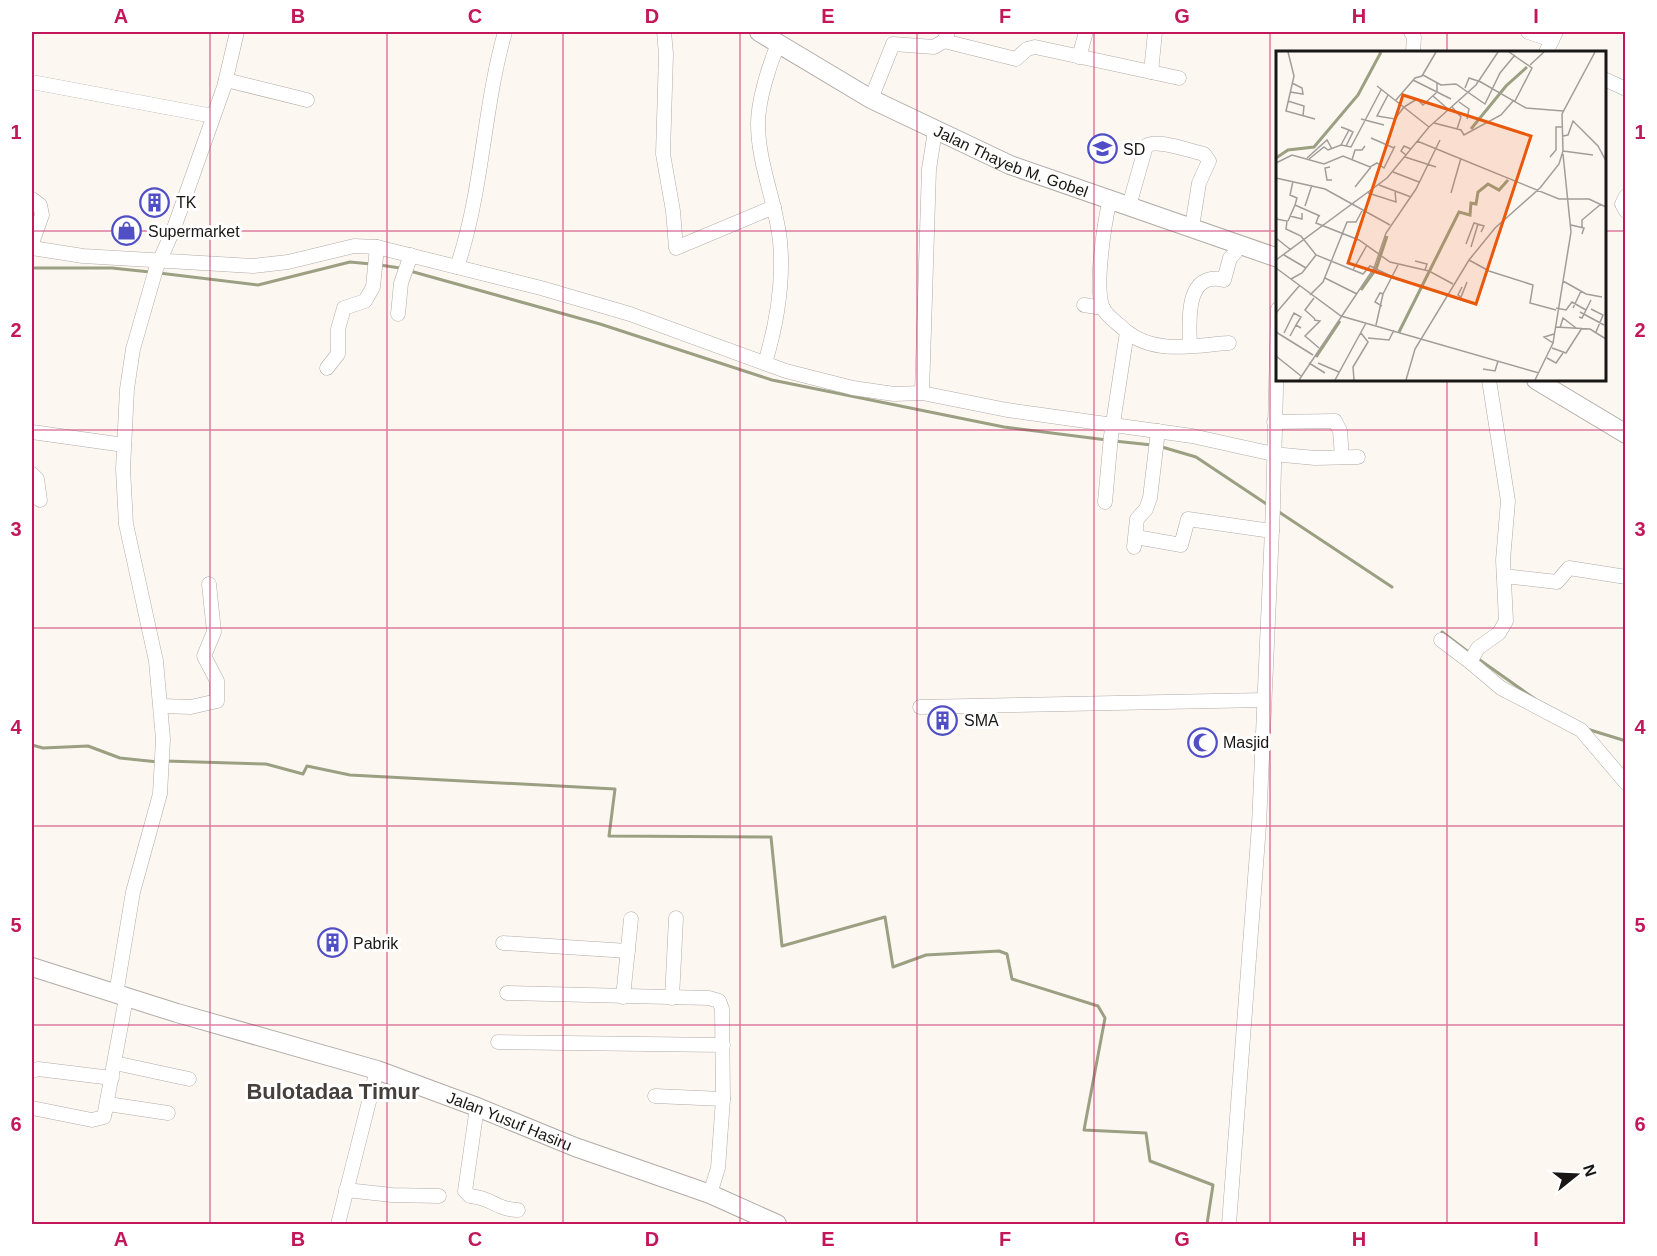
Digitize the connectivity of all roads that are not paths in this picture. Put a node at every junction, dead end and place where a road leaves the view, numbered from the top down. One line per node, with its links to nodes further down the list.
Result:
1 (237, 32): 16 (street)
2 (505, 32): 35 (street)
3 (664, 32): 27 (street)
4 (1086, 32): 12 (street)
5 (1155, 32): 13 (street)
6 (1411, 32): 11 (street)
7 (1528, 32): 10 (street)
8 (768, 36): 19 (main road, Jalan Thayeb M. Gobel); 27 (street)
9 (946, 36): 12 (street); 19 (street)
10 (1552, 45)
11 (1413, 51)
12 (1079, 57): 13 (street)
13 (1151, 72): 14 (street)
14 (1179, 78)
15 (1606, 79): 18 (street)
16 (226, 80): 20 (street); 21 (street)
17 (32, 82): 21 (street)
18 (1626, 89)
19 (871, 99): 22 (main road, Jalan Thayeb M. Gobel)
20 (307, 100)
21 (213, 116): 36 (street)
22 (935, 131): 25 (main road, Jalan Thayeb M. Gobel); 48 (street)
23 (1626, 196): 28 (street)
24 (32, 199): 31 (street)
25 (1110, 199): 26 (main road, Jalan Thayeb M. Gobel); 38 (street)
26 (1129, 206): 29 (main road, Jalan Thayeb M. Gobel); 29 (street)
27 (774, 207): 43 (street)
28 (1626, 211)
29 (1192, 227): 30 (main road, Jalan Thayeb M. Gobel)
30 (1238, 244): 33 (main road, Jalan Thayeb M. Gobel); 42 (street)
31 (32, 245): 36 (street)
32 (377, 247): 34 (street); 36 (street); 45 (street)
33 (1276, 257)
34 (407, 264): 35 (street); 39 (street)
35 (457, 267): 43 (street)
36 (156, 270): 54 (street)
37 (1084, 305): 38 (street)
38 (1103, 308): 40 (street)
39 (398, 314)
40 (1127, 332): 42 (street); 52 (street)
41 (1229, 343): 42 (street)
42 (1190, 345)
43 (765, 363): 48 (street)
44 (1276, 366): 49 (street)
45 (327, 368)
46 (1489, 381): 62 (street)
47 (1538, 381): 51 (main road)
48 (922, 393): 52 (street)
49 (1274, 422): 55 (street); 57 (street)
50 (32, 432): 54 (street)
51 (1626, 434)
52 (1112, 436): 53 (street); 60 (street)
53 (1156, 441): 55 (street); 61 (street)
54 (124, 445): 68 (street)
55 (1274, 454): 57 (street); 61 (street)
56 (1358, 457): 57 (street)
57 (1342, 458)
58 (32, 474): 59 (street)
59 (40, 500)
60 (1105, 502)
61 (1272, 531): 67 (street)
62 (1504, 576): 63 (street); 66 (street)
63 (1626, 577)
64 (209, 584): 68 (street)
65 (1441, 640): 66 (street)
66 (1474, 655): 70 (street)
67 (1264, 700): 69 (street); 99 (street)
68 (162, 706): 77 (street)
69 (920, 707)
70 (1626, 783)
71 (676, 918): 79 (street)
72 (631, 919): 74 (street)
73 (503, 943): 74 (street)
74 (628, 951): 78 (street)
75 (32, 968): 77 (main road, Jalan Yusuf Hasiru)
76 (507, 993): 78 (street)
77 (121, 996): 82 (street); 83 (main road, Jalan Yusuf Hasiru)
78 (623, 997): 79 (street)
79 (672, 998): 81 (street)
80 (498, 1042): 81 (street)
81 (723, 1046): 88 (street)
82 (115, 1063): 85 (street); 86 (street)
83 (377, 1070): 90 (main road, Jalan Yusuf Hasiru); 93 (street)
84 (32, 1071): 85 (street)
85 (112, 1078): 89 (street)
86 (189, 1078)
87 (655, 1096): 88 (street)
88 (723, 1099): 94 (street)
89 (108, 1104): 91 (street); 92 (street)
90 (477, 1107): 94 (main road, Jalan Yusuf Hasiru); 96 (street)
91 (32, 1108)
92 (168, 1113)
93 (346, 1190): 95 (street); 97 (street)
94 (710, 1194): 98 (main road, Jalan Yusuf Hasiru)
95 (439, 1196)
96 (518, 1210)
97 (338, 1224)
98 (777, 1224)
99 (1229, 1224)

